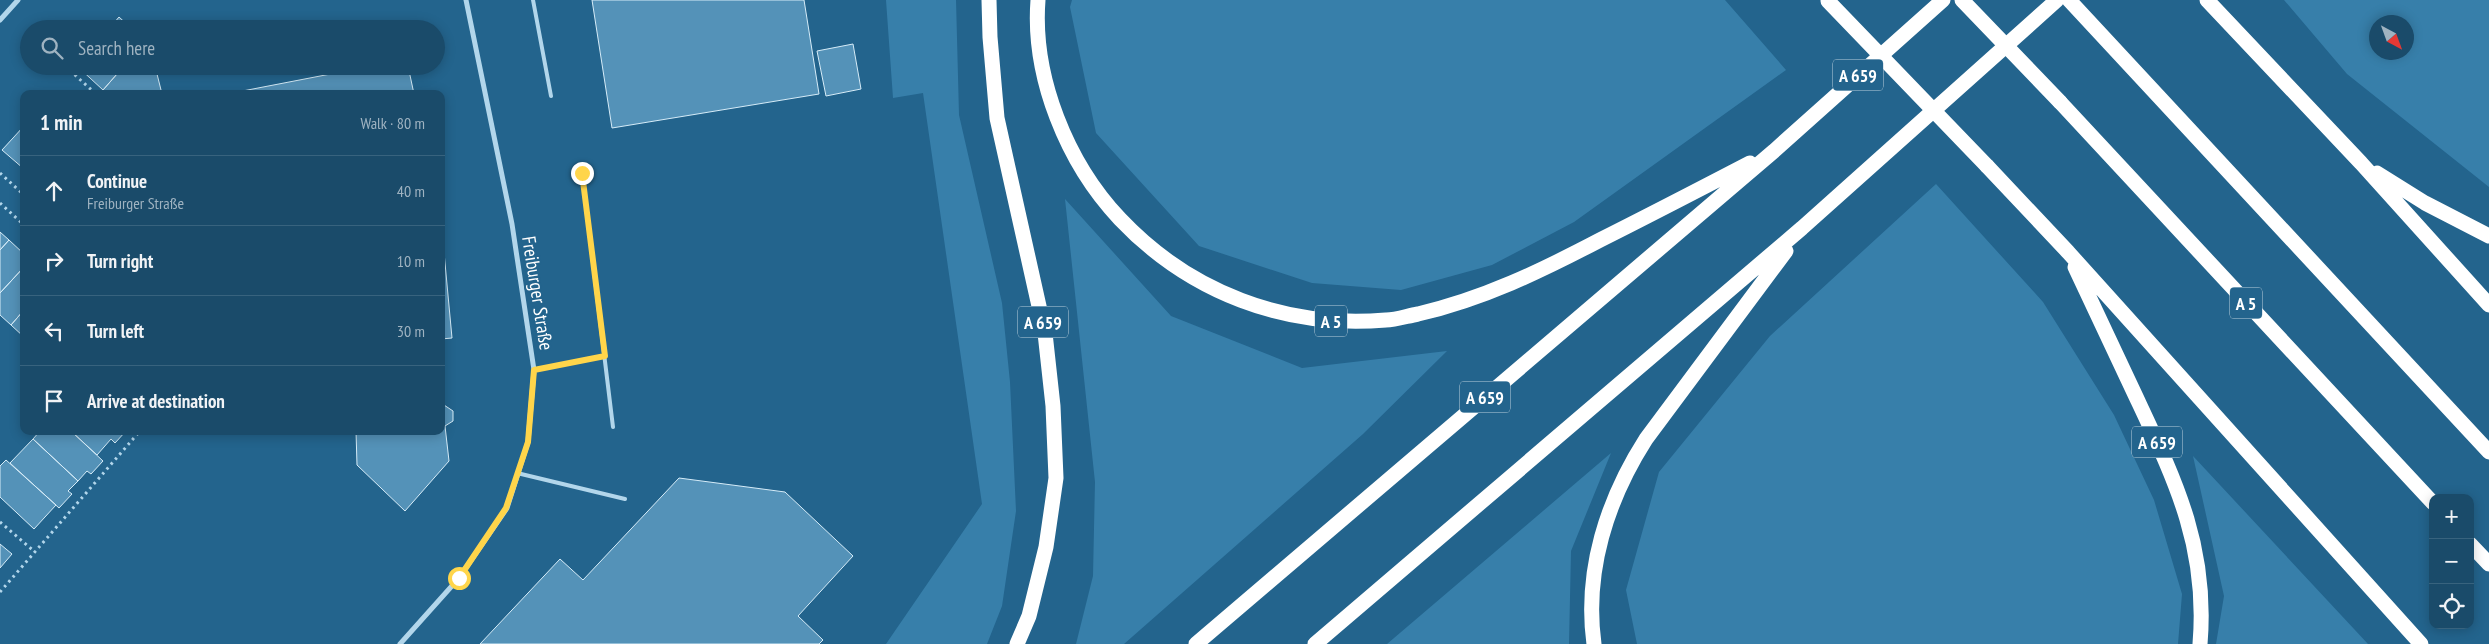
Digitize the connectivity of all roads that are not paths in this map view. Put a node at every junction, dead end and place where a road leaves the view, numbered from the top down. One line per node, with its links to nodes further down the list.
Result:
1 (18, 0): 12 (street)
2 (466, 0): 22 (street, Freiburger Straße)
3 (533, 0): 13 (lane)
4 (989, 0): 31 (highway, A 659)
5 (1038, 0): 14 (highway, A 5)
6 (1943, 0): 14 (highway, A 659)
7 (1962, 0): 27 (highway, A 5, bridge)
8 (2057, 0): 17 (highway)
9 (2069, 0): 24 (highway)
10 (2207, 0): 15 (highway)
11 (1828, 1): 19 (highway, bridge)
12 (0, 20)
13 (551, 96)
14 (1774, 151): 32 (highway, A 659)
15 (2361, 163): 18 (highway); 20 (highway)
16 (582, 173): 21 (lane)
17 (1802, 228): 33 (highway); 34 (highway)
18 (2489, 236)
19 (2068, 252): 35 (highway, A 659); 36 (highway)
20 (2489, 305)
21 (605, 356): 22 (lane); 23 (lane)
22 (534, 370): 25 (street, Freiburger Straße)
23 (614, 428)
24 (2489, 452)
25 (518, 473): 26 (lane); 30 (street, Freiburger Straße)
26 (625, 499)
27 (2429, 499)
28 (2474, 548): 29 (highway)
29 (2489, 564)
30 (400, 644)
31 (1017, 644)
32 (1196, 644)
33 (1315, 644)
34 (1594, 644)
35 (2200, 644)
36 (2421, 644)

